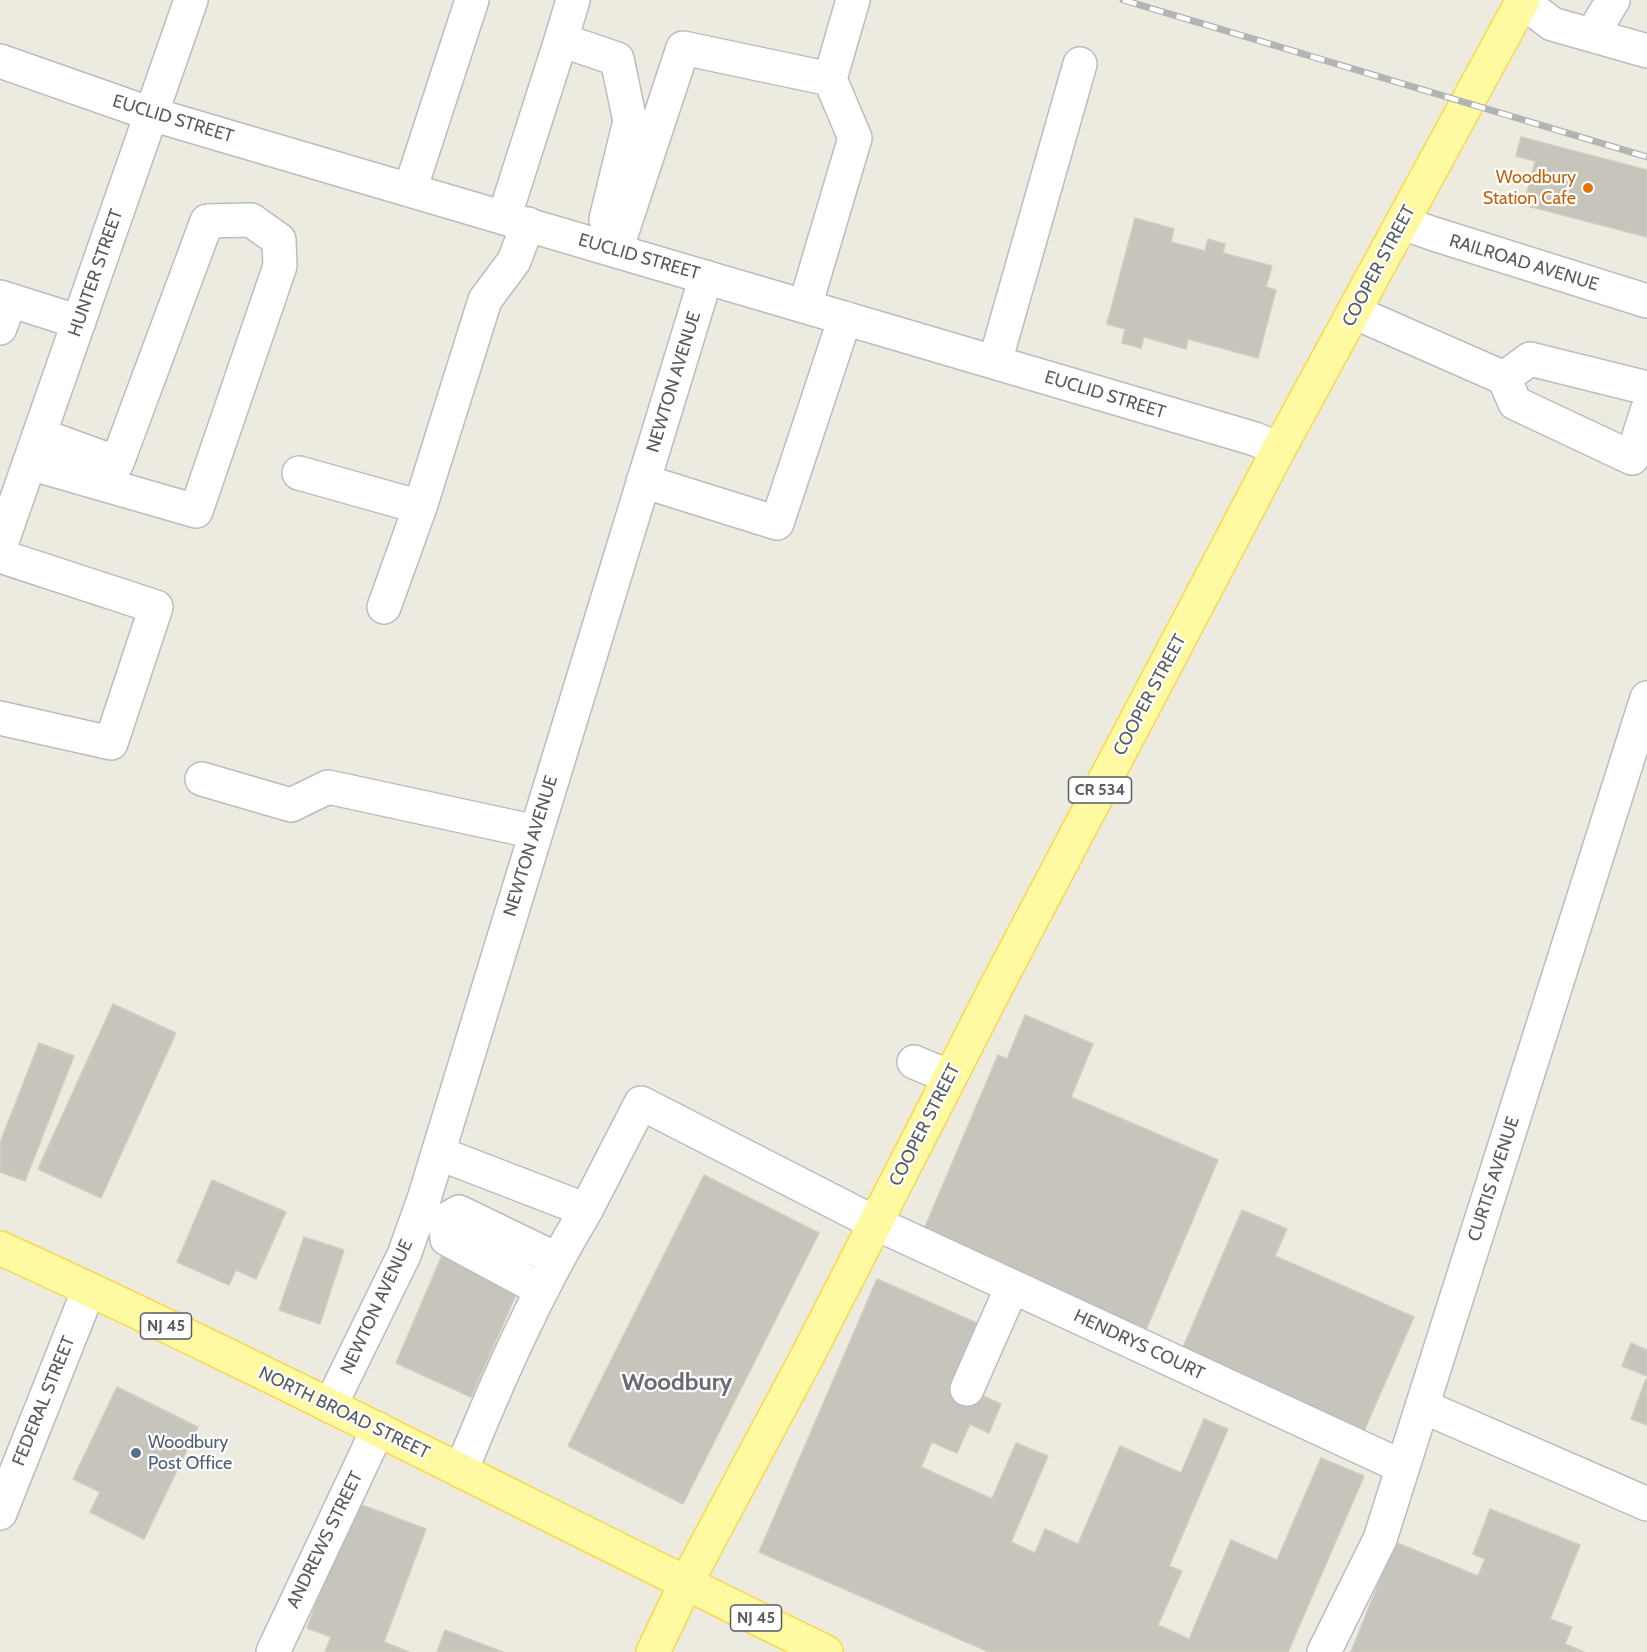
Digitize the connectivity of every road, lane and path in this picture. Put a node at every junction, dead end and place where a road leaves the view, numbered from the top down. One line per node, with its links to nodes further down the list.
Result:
1 (191, 0): 13 (street, HUNTER STREET)
2 (472, 0): 14 (street)
3 (573, 0): 8 (street)
4 (853, 0): 12 (street)
5 (1522, 0): 7 (street); 16 (main road, COOPER STREET / CR 534)
6 (1613, 0): 7 (street)
7 (1592, 35): 9 (street)
8 (561, 40): 15 (street); 17 (street)
9 (1647, 51)
10 (0, 61): 13 (street, EUCLID STREET)
11 (1080, 64): 25 (street)
12 (830, 79): 17 (street); 20 (street)
13 (151, 114): 14 (street, EUCLID STREET); 24 (street, HUNTER STREET)
14 (410, 190): 15 (street, EUCLID STREET)
15 (516, 221): 17 (street, EUCLID STREET); 33 (street)
16 (1402, 223): 19 (street, RAILROAD AVENUE); 22 (main road, COOPER STREET / CR 534)
17 (608, 248): 18 (street, EUCLID STREET)
18 (706, 277): 20 (street, EUCLID STREET); 32 (street, NEWTON AVENUE)
19 (1647, 301)
20 (805, 306): 23 (street, EUCLID STREET)
21 (3, 308): 24 (street)
22 (1354, 312): 26 (street); 30 (main road, COOPER STREET / CR 534)
23 (845, 318): 25 (street, EUCLID STREET); 32 (street)
24 (79, 322): 29 (street, HUNTER STREET)
25 (995, 362): 30 (street, EUCLID STREET)
26 (1504, 378): 27 (street); 28 (street)
27 (1647, 388)
28 (1647, 411)
29 (34, 449): 29 (street); 34 (street, HUNTER STREET)
30 (1279, 449): 42 (main road, COOPER STREET / CR 534)
31 (299, 473): 33 (street)
32 (643, 481): 40 (street, NEWTON AVENUE)
33 (420, 507): 36 (street)
34 (3, 526)
35 (0, 556): 38 (street)
36 (384, 607)
37 (1647, 698): 53 (street, CURTIS AVENUE)
38 (0, 717)
39 (202, 779): 40 (street)
40 (536, 832): 43 (street, NEWTON AVENUE)
41 (914, 1062): 42 (street)
42 (950, 1077): 46 (main road, COOPER STREET / CR 534)
43 (438, 1153): 44 (street); 45 (street, NEWTON AVENUE)
44 (586, 1210): 46 (street, HENDRYS COURT); 48 (street)
45 (433, 1214): 48 (street); 52 (street, NEWTON AVENUE)
46 (876, 1223): 49 (street, HENDRYS COURT); 59 (main road, COOPER STREET / CR 534)
47 (0, 1248): 50 (main road, NORTH BROAD STREET / NJ 45)
48 (549, 1274): 56 (street)
49 (1012, 1287): 51 (street); 55 (street, HENDRYS COURT)
50 (89, 1288): 52 (main road, NORTH BROAD STREET / NJ 45); 58 (street, FEDERAL STREET)
51 (967, 1389)
52 (330, 1406): 54 (main road, NORTH BROAD STREET / NJ 45)
53 (1422, 1406): 55 (street, CURTIS AVENUE); 57 (street)
54 (378, 1429): 56 (main road, NORTH BROAD STREET / NJ 45); 60 (street, ANDREWS STREET)
55 (1403, 1467): 63 (street, CURTIS AVENUE)
56 (461, 1471): 59 (main road, NORTH BROAD STREET / NJ 45)
57 (1647, 1504)
58 (0, 1513)
59 (685, 1585): 61 (main road, COOPER STREET); 62 (main road, NJ 45)
60 (273, 1652)
61 (653, 1652)
62 (826, 1652)
63 (1324, 1652)

